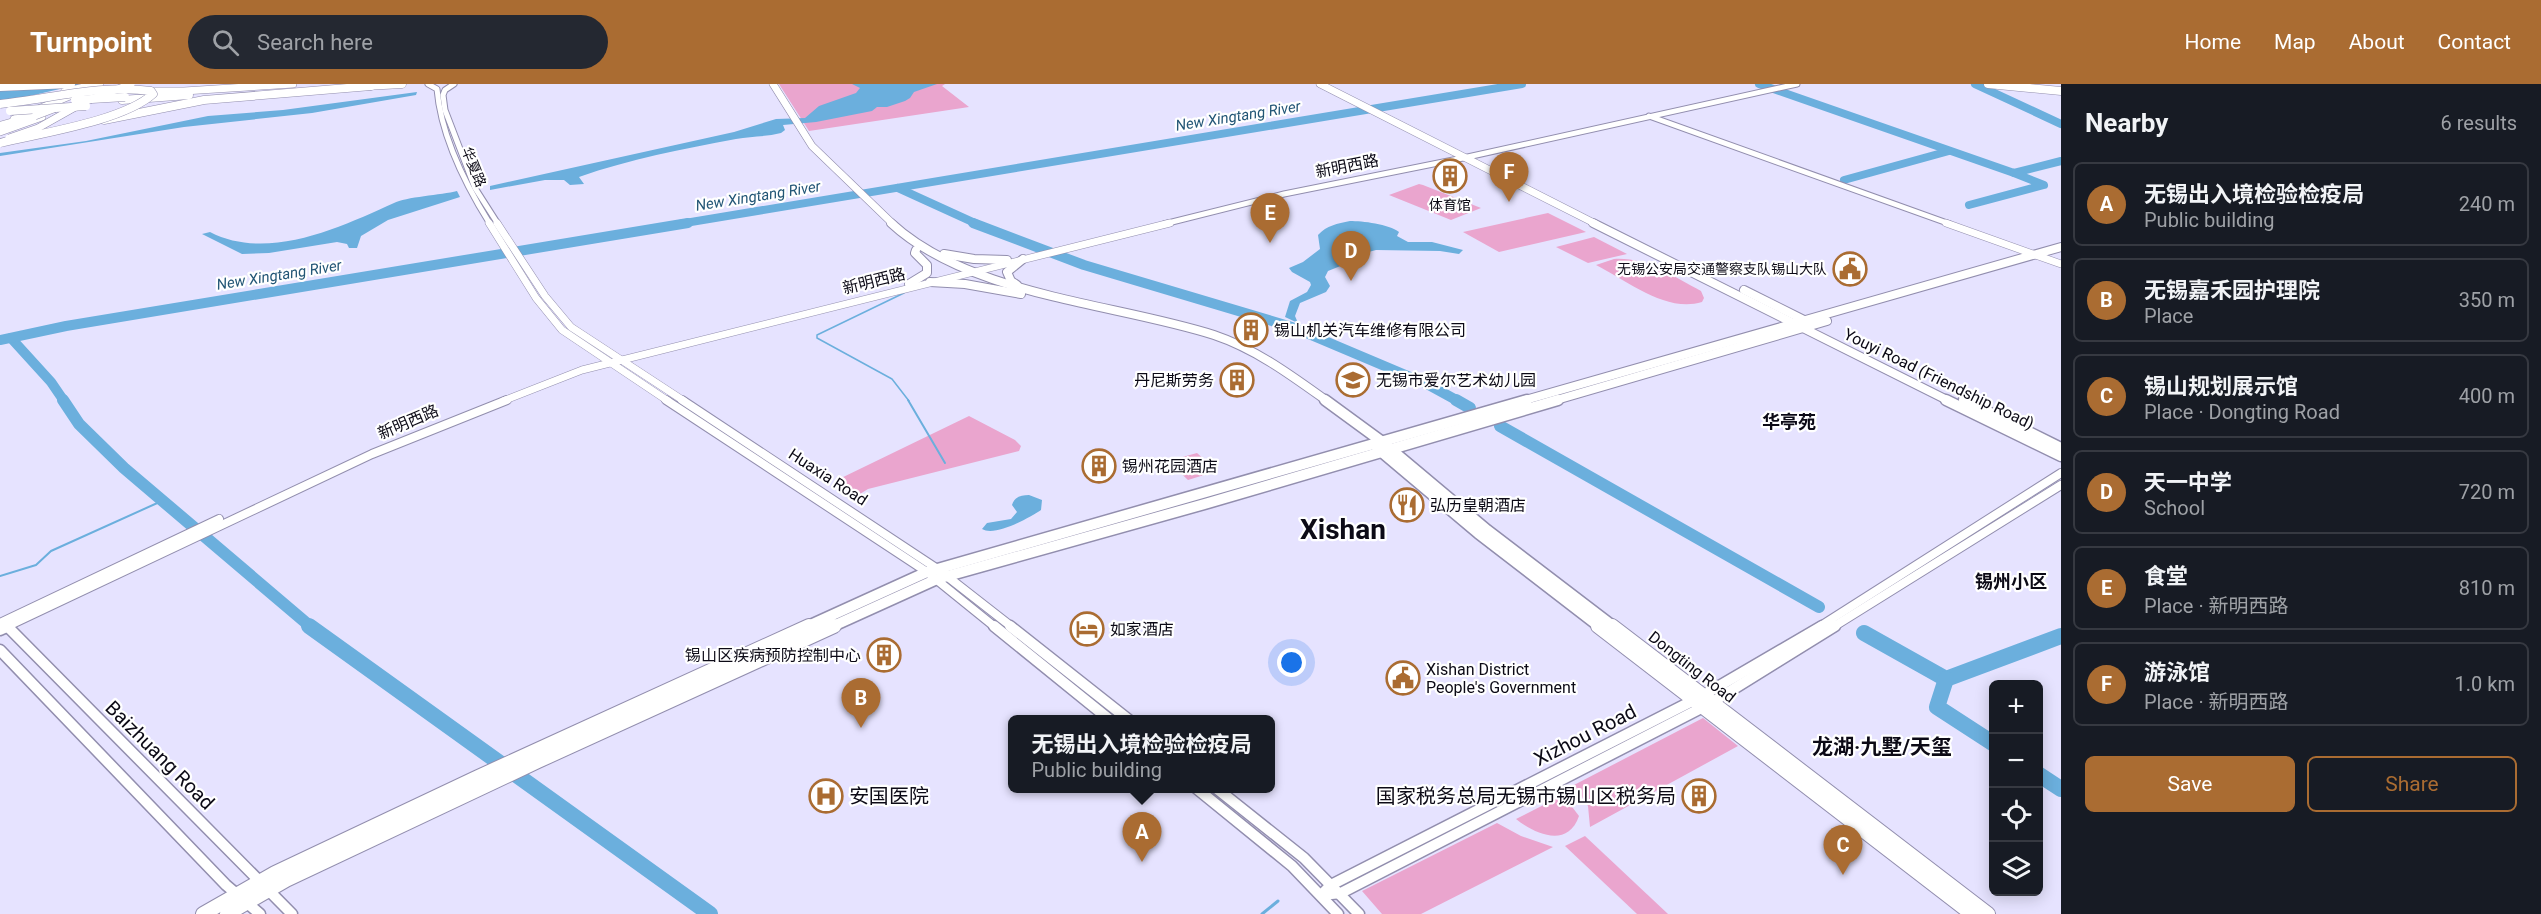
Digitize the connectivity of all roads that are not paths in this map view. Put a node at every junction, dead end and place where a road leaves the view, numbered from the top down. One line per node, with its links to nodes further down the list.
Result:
1 (71, 84): 20 (highway)
2 (99, 84): 26 (highway, bridge)
3 (121, 84): 28 (main road, bridge)
4 (131, 84): 24 (main road, bridge)
5 (154, 84): 22 (main road)
6 (326, 84): 25 (highway)
7 (402, 84): 18 (highway)
8 (428, 84): 36 (street, 华夏路)
9 (454, 84): 36 (street, 华夏路)
10 (766, 84): 32 (main road)
11 (773, 84): 32 (main road)
12 (1320, 84): 31 (main road)
13 (1326, 84): 31 (main road)
14 (1787, 84): 27 (street, 新明西路)
15 (1797, 84): 27 (street, 新明西路)
16 (1989, 84): 21 (highway)
17 (2013, 84): 21 (highway)
18 (368, 85): 19 (highway); 23 (highway)
19 (294, 86): 22 (main road); 25 (highway)
20 (0, 87)
21 (2061, 90)
22 (189, 91): 29 (main road)
23 (286, 93): 25 (highway); 30 (highway)
24 (98, 96): 29 (main road, bridge); 30 (main road, bridge)
25 (120, 100): 26 (highway, bridge); 26 (highway, bridge)
26 (0, 106): 30 (highway, bridge)
27 (1646, 115): 31 (street, 新明西路); 38 (street)
28 (35, 116): 29 (highway)
29 (0, 128)
30 (0, 143)
31 (1465, 156): 37 (street, 新明西路); 45 (main road)
32 (895, 229): 33 (main road)
33 (918, 247): 39 (main road); 41 (main road); 43 (main road)
34 (2061, 247): 38 (main road)
35 (2061, 253): 38 (main road)
36 (514, 256): 46 (street, Huaxia Road)
37 (1029, 256): 39 (street, 新明西路); 41 (street, 新明西路); 44 (main road)
38 (2041, 257): 40 (street); 45 (main road)
39 (1006, 260): 41 (street, 新明西路)
40 (2061, 264)
41 (967, 272): 42 (street, 新明西路); 43 (street, 新明西路); 44 (main road)
42 (930, 282): 44 (main road); 46 (street, 新明西路)
43 (909, 284): 46 (street, 新明西路)
44 (1022, 291): 47 (main road, Dongting Road)
45 (1804, 324): 47 (main road); 48 (main road, Youyi Road (Friendship Road)); 49 (main road, Youyi Road (Friendship Road))
46 (612, 359): 52 (street, Huaxia Road); 53 (street, 新明西路)
47 (1381, 446): 52 (main road); 55 (main road, Dongting Road)
48 (2061, 448)
49 (2061, 456)
50 (2061, 473): 55 (street, Xizhou Road)
51 (2061, 485): 55 (street, Xizhou Road)
52 (937, 574): 56 (street, Huaxia Road); 57 (street, Huaxia Road); 60 (main road)
53 (2, 626): 60 (street, Baizhuang Road)
54 (0, 650): 63 (street)
55 (1702, 701): 61 (street, Xizhou Road); 70 (main road, Dongting Road); 71 (main road, Dongting Road)
56 (1104, 715)
57 (1123, 715)
58 (1201, 793): 62 (street)
59 (1221, 793): 61 (street)
60 (264, 886): 63 (main road); 67 (street, Baizhuang Road)
61 (1336, 889): 62 (street, Xizhou Road); 69 (street)
62 (1321, 896): 68 (street)
63 (241, 899): 64 (main road); 65 (main road); 66 (street)
64 (203, 914)
65 (226, 914)
66 (260, 914)
67 (292, 914)
68 (1338, 914)
69 (1359, 914)
70 (1972, 914)
71 (1988, 914)

